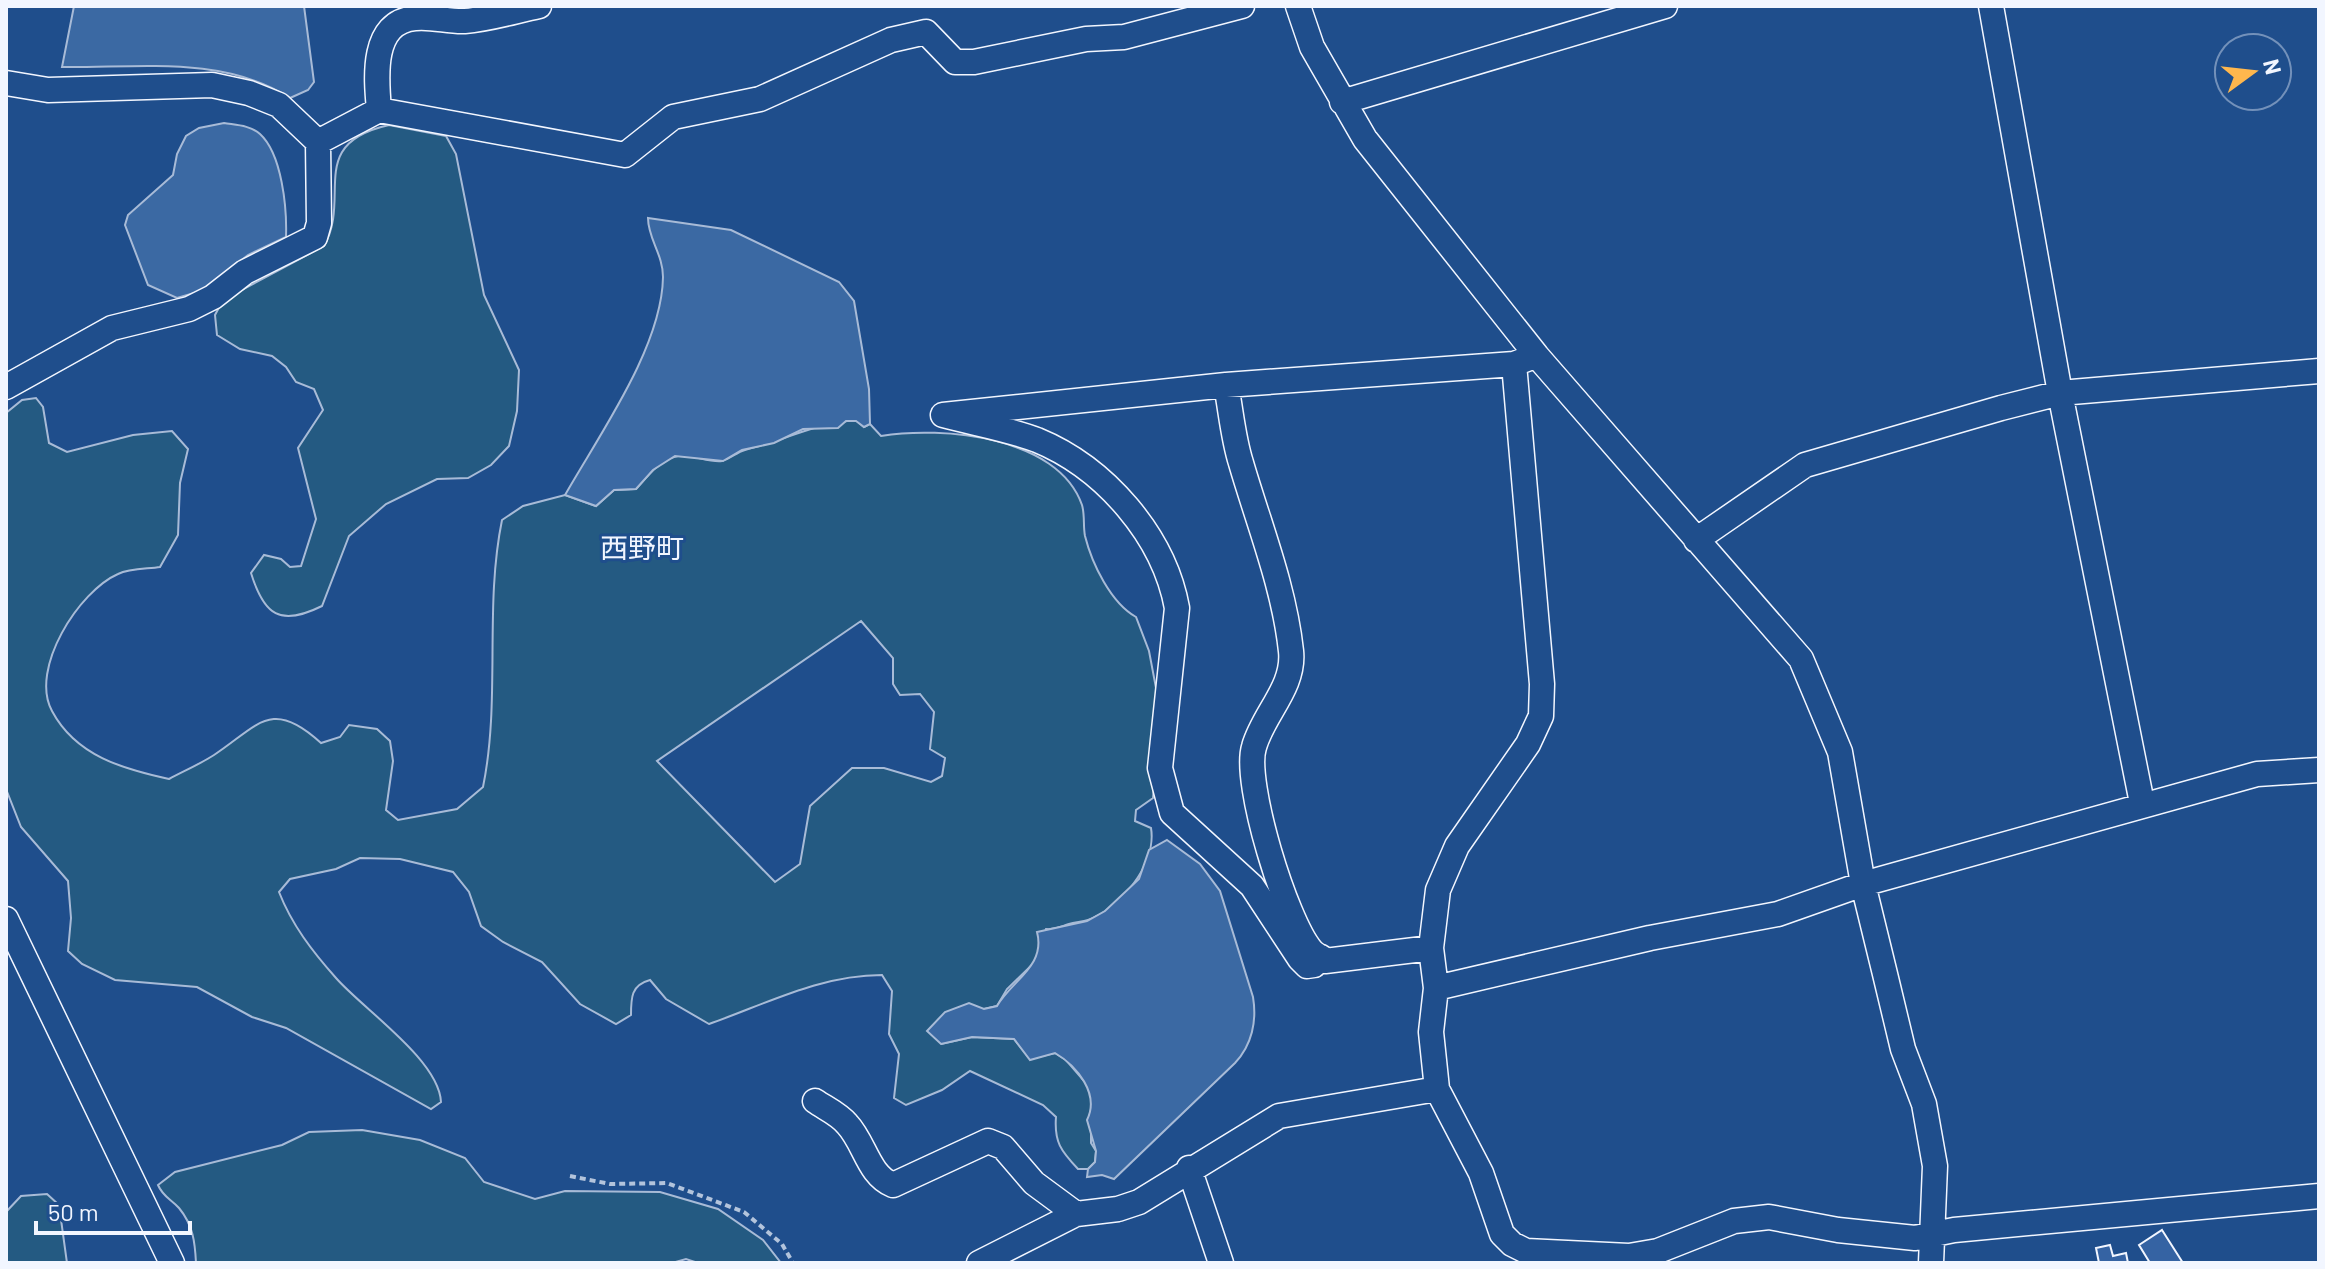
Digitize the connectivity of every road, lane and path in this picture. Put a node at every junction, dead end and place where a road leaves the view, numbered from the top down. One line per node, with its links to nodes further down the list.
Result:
1 (539, 6): 8 (street)
2 (1242, 6): 8 (street)
3 (1298, 6): 7 (street)
4 (1665, 6): 7 (street)
5 (1991, 6): 14 (street)
6 (6, 83): 9 (street)
7 (1342, 102): 10 (street)
8 (379, 110): 9 (street)
9 (318, 142): 13 (street)
10 (1525, 360): 12 (street); 15 (street); 20 (street)
11 (2319, 371): 14 (street)
12 (1226, 385): 21 (street); 21 (street)
13 (6, 387)
14 (2060, 393): 15 (street); 17 (street)
15 (1696, 540): 18 (street)
16 (2319, 770): 17 (street)
17 (2142, 803): 18 (street)
18 (1863, 884): 22 (street); 29 (street)
19 (6, 919): 30 (street)
20 (1431, 948): 21 (street); 22 (street)
21 (1321, 957)
22 (1436, 988): 23 (street)
23 (1437, 1089): 25 (street); 29 (street)
24 (815, 1101): 28 (street)
25 (1189, 1168): 28 (street); 33 (street)
26 (570, 1176): 31 (path)
27 (2319, 1196): 29 (street)
28 (1076, 1214): 32 (street)
29 (1931, 1235): 34 (street)
30 (172, 1263)
31 (793, 1263)
32 (979, 1263)
33 (1221, 1263)
34 (1931, 1263)

